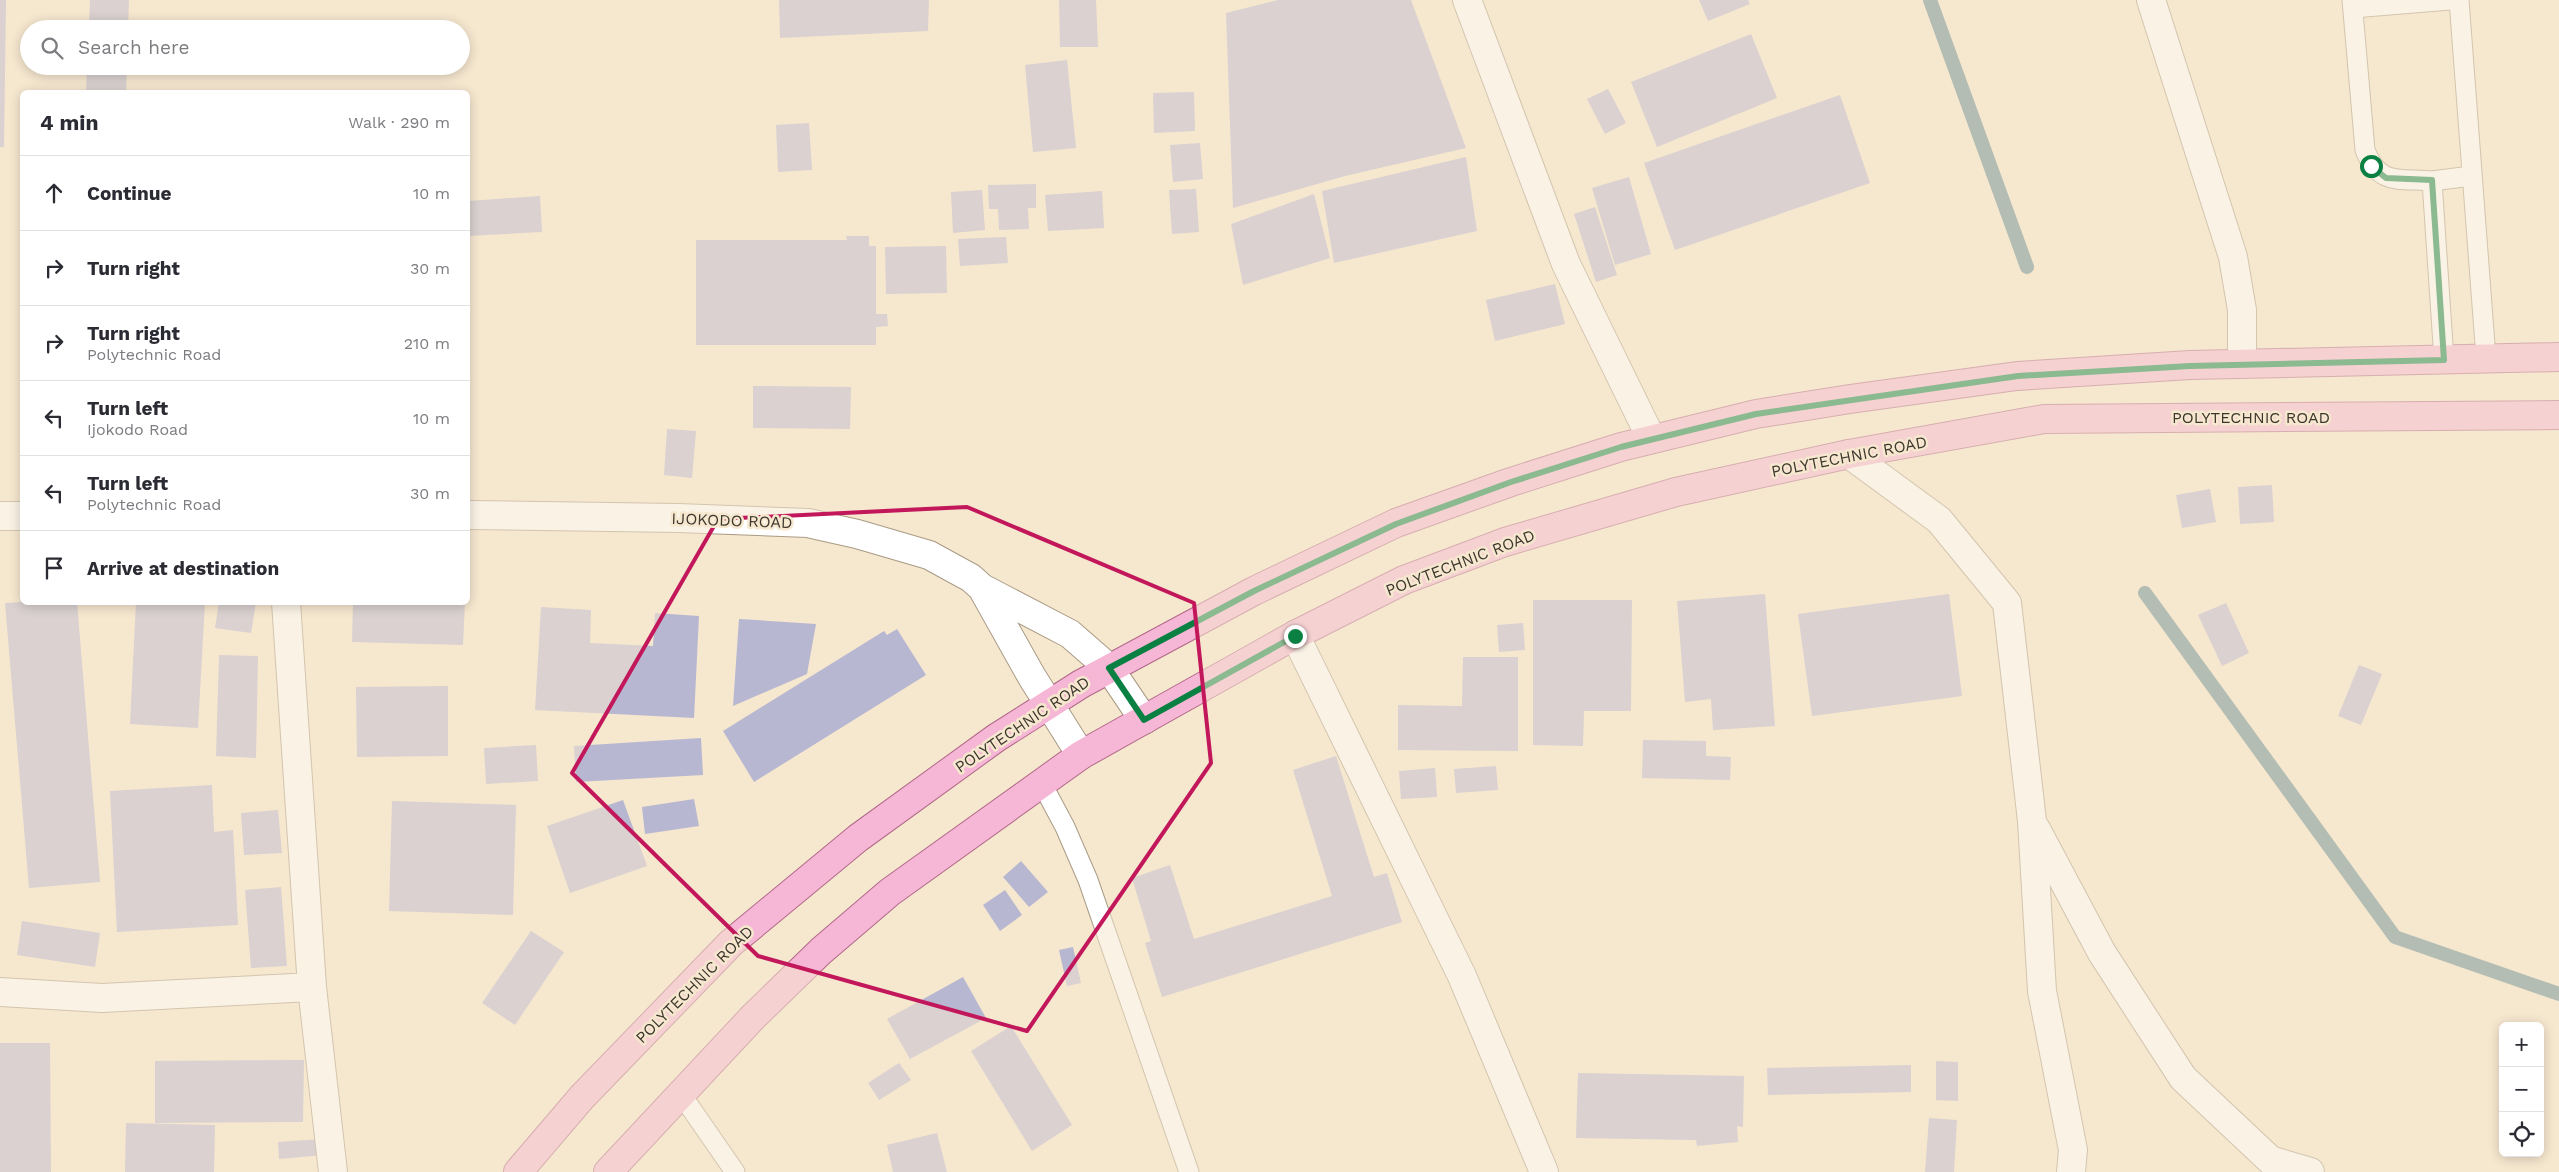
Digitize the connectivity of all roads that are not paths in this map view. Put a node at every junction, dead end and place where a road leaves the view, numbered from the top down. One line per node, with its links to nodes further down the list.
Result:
1 (1467, 0): 13 (street)
2 (2151, 0): 11 (street)
3 (2450, 0): 5 (lane)
4 (2459, 0): 6 (lane)
5 (2352, 4): 7 (lane)
6 (2471, 176): 7 (lane); 9 (lane)
7 (2432, 180): 10 (lane)
8 (2559, 356): 9 (main road, POLYTECHNIC ROAD)
9 (2486, 358): 10 (main road, POLYTECHNIC ROAD)
10 (2444, 360): 11 (main road, POLYTECHNIC ROAD)
11 (2242, 364): 13 (main road, POLYTECHNIC ROAD)
12 (2559, 415): 14 (main road, POLYTECHNIC ROAD)
13 (1651, 438): 21 (main road, POLYTECHNIC ROAD)
14 (1849, 454): 20 (main road, POLYTECHNIC ROAD); 26 (street)
15 (470, 515): 18 (street, IJOKODO ROAD)
16 (0, 516): 17 (street)
17 (20, 516)
18 (982, 588): 21 (street, IJOKODO ROAD); 22 (street, IJOKODO ROAD)
19 (286, 605): 27 (street)
20 (1295, 636): 23 (main road, POLYTECHNIC ROAD); 36 (street)
21 (1109, 668): 22 (main road, POLYTECHNIC ROAD); 23 (street, IJOKODO ROAD)
22 (1049, 704): 24 (street, IJOKODO ROAD); 32 (main road, POLYTECHNIC ROAD)
23 (1144, 720): 24 (main road, POLYTECHNIC ROAD)
24 (1081, 755): 25 (main road, POLYTECHNIC ROAD)
25 (1041, 782): 29 (main road, POLYTECHNIC ROAD); 35 (lane)
26 (2032, 821): 30 (street); 37 (street)
27 (312, 987): 28 (street); 31 (street)
28 (0, 992)
29 (681, 1094): 33 (main road, POLYTECHNIC ROAD); 34 (lane)
30 (2278, 1166): 38 (street)
31 (333, 1172)
32 (518, 1172)
33 (608, 1172)
34 (735, 1172)
35 (1189, 1172)
36 (1544, 1172)
37 (2071, 1172)
38 (2310, 1172)

